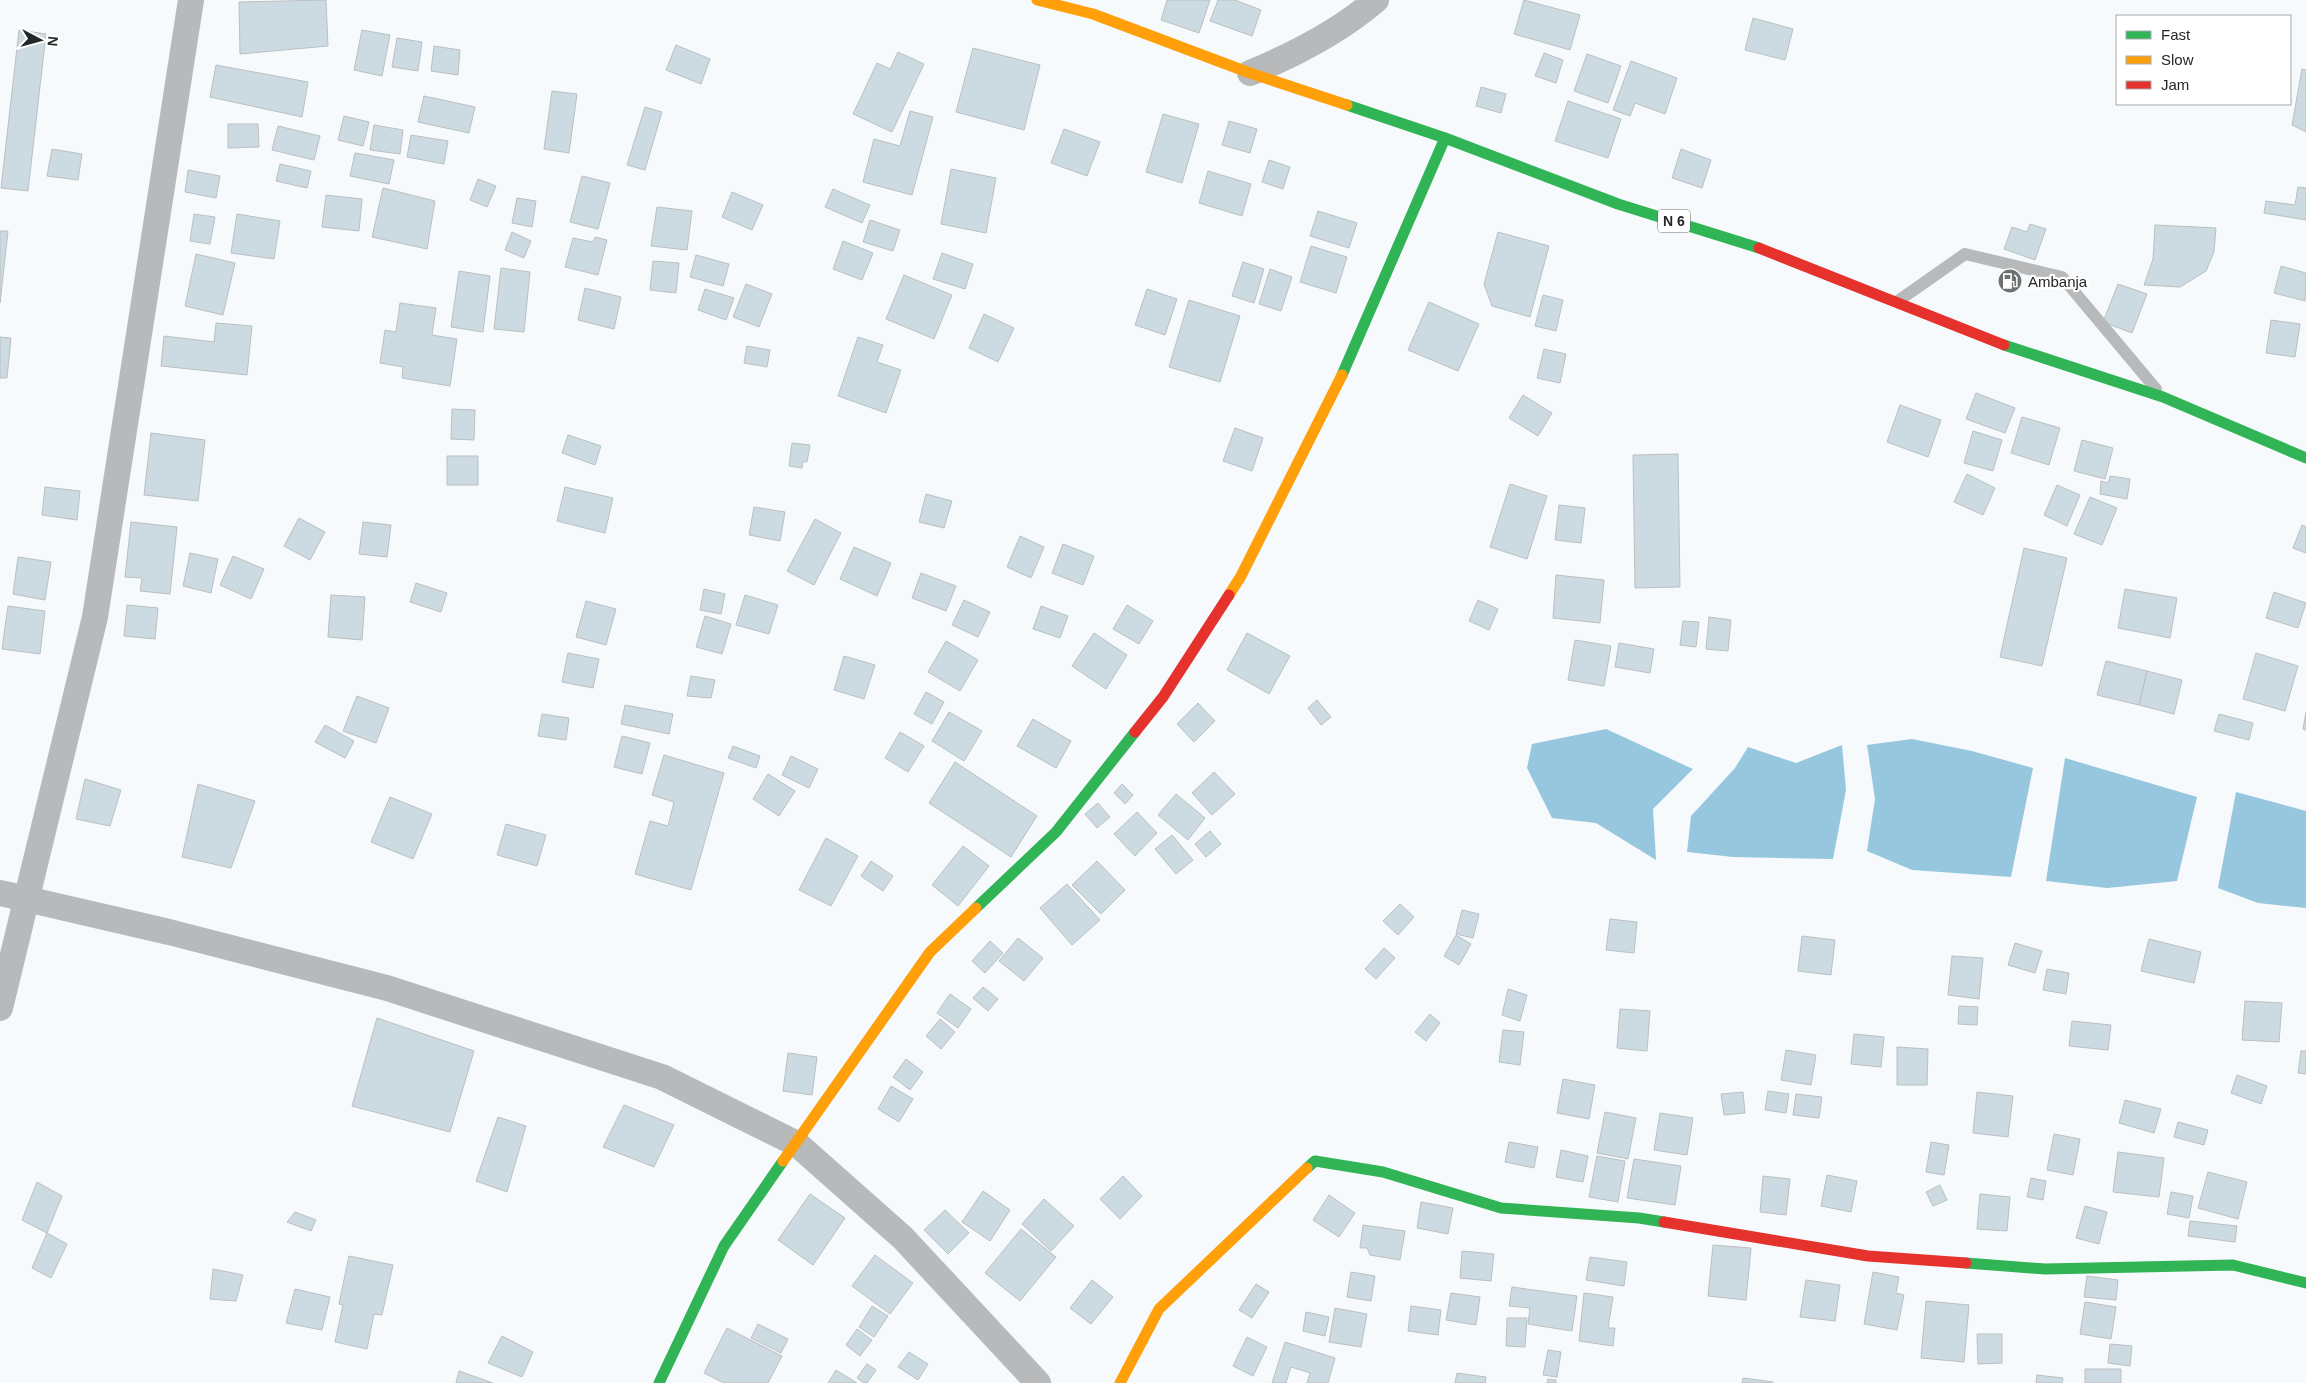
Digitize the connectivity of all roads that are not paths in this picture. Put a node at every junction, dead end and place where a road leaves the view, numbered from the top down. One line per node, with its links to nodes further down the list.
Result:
1 (191, 0): 11 (street)
2 (1037, 0): 4 (street, N 6)
3 (1376, 0): 5 (street)
4 (1094, 7): 5 (street, N 6)
5 (1250, 73): 6 (street, N 6)
6 (1445, 138): 7 (street, N 6); 13 (street)
7 (1898, 301): 8 (street, N 6); 8 (lane)
8 (2163, 397): 9 (street, N 6)
9 (2306, 458)
10 (0, 893): 11 (street)
11 (26, 898): 12 (street); 13 (street)
12 (0, 1008)
13 (798, 1144): 15 (street); 16 (street)
14 (2306, 1283): 17 (street)
15 (659, 1383)
16 (1038, 1383)
17 (1120, 1383)

